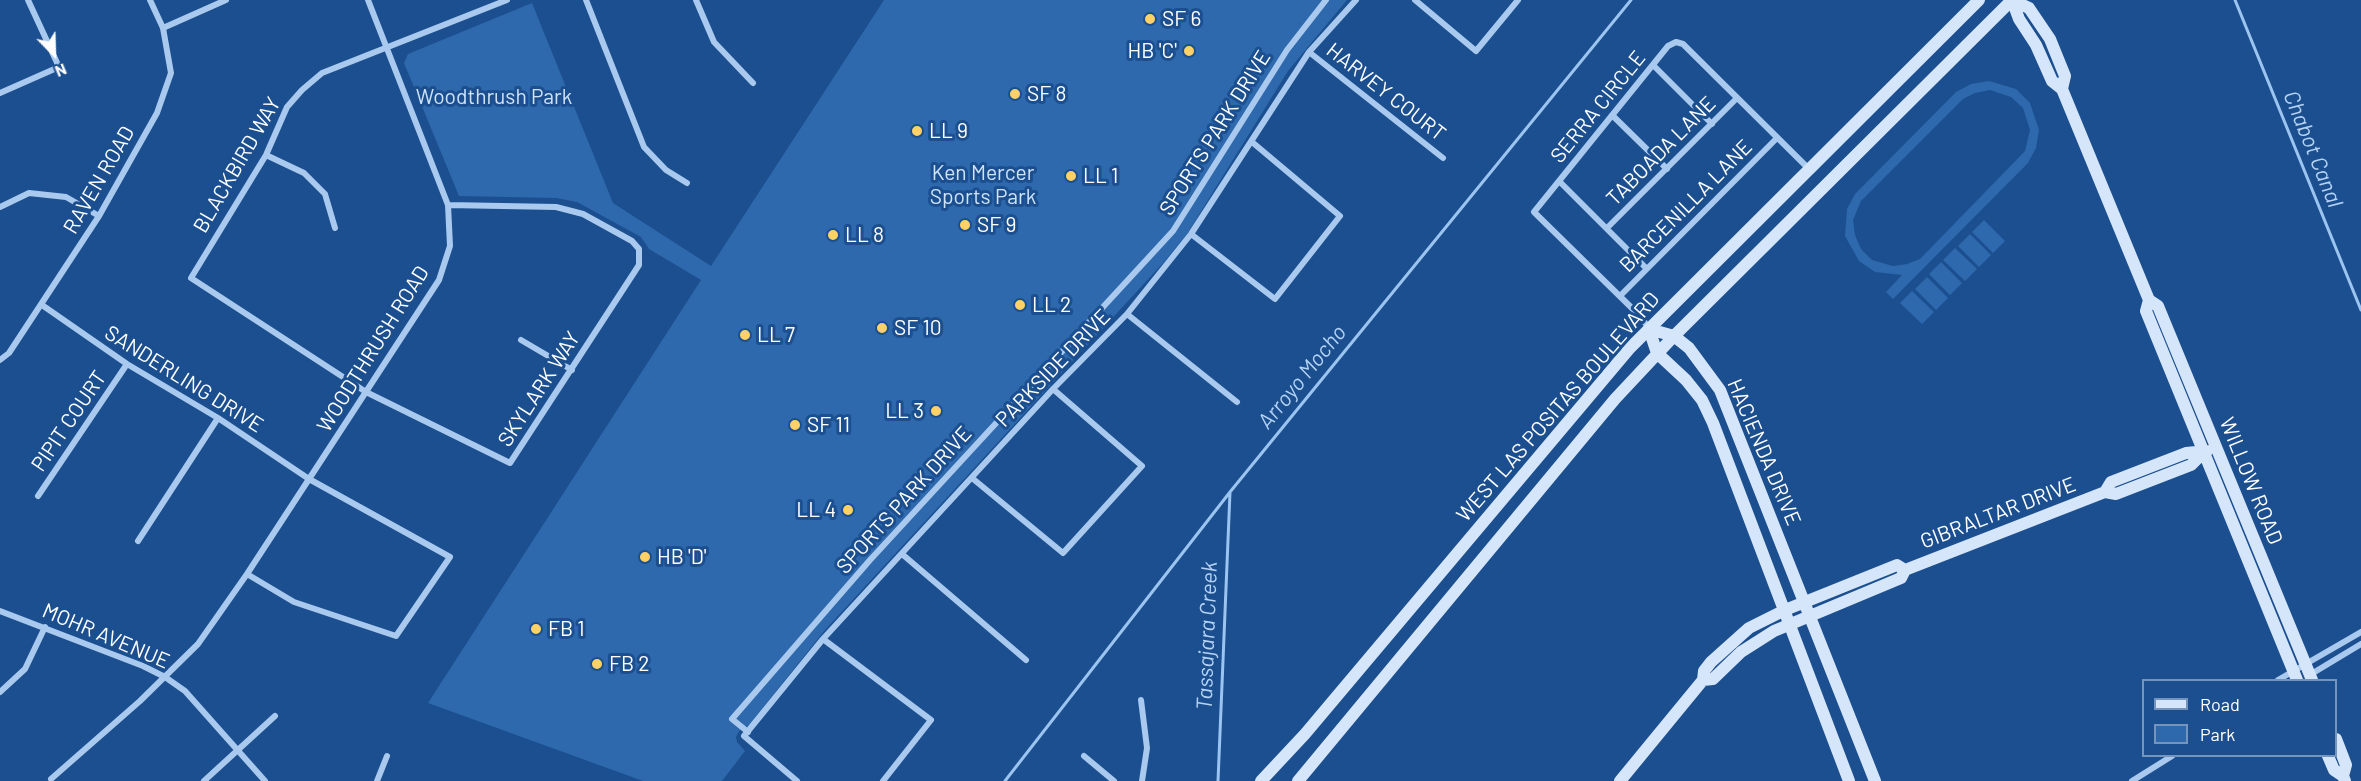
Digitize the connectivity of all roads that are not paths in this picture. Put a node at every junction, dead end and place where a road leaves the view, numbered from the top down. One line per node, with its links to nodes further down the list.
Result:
1 (28, 0): 19 (street)
2 (150, 0): 14 (street, RAVEN ROAD)
3 (226, 0): 14 (street)
4 (368, 0): 15 (street, WOODTHRUSH ROAD)
5 (507, 0): 15 (street, BLACKBIRD WAY)
6 (586, 0): 30 (street)
7 (696, 0): 18 (street)
8 (1326, 0): 80 (street, SPORTS PARK DRIVE)
9 (1356, 0): 16 (street, PARKSIDE DRIVE)
10 (1416, 0): 11 (street)
11 (1518, 0)
12 (1979, 0): 28 (main road, WEST LAS POSITAS BOULEVARD)
13 (2012, 0): 40 (main road, WILLOW ROAD); 44 (main road, WEST LAS POSITAS BOULEVARD)
14 (162, 28): 33 (street, RAVEN ROAD)
15 (387, 48): 25 (street, BLACKBIRD WAY); 31 (street, WOODTHRUSH ROAD)
16 (1309, 52): 24 (street, PARKSIDE DRIVE); 26 (street, HARVEY COURT)
17 (1653, 65): 20 (street, SERRA CIRCLE); 21 (street, SERRA CIRCLE); 22 (street)
18 (753, 83)
19 (0, 93)
20 (1737, 98): 22 (street, TABOADA LANE); 23 (street, SERRA CIRCLE)
21 (1612, 115): 27 (street); 29 (street, SERRA CIRCLE)
22 (1712, 124): 27 (street, TABOADA LANE)
23 (1776, 139): 28 (street, SERRA CIRCLE); 37 (street, BARCENILLA LANE)
24 (1252, 142): 36 (street, PARKSIDE DRIVE); 36 (street)
25 (266, 155): 34 (street); 38 (street, BLACKBIRD WAY)
26 (1443, 158)
27 (1667, 169): 35 (street, TABOADA LANE)
28 (1810, 170): 43 (main road, WEST LAS POSITAS BOULEVARD)
29 (1559, 181): 35 (street); 39 (street, SERRA CIRCLE)
30 (687, 183)
31 (448, 205): 49 (street, SKYLARK WAY); 51 (street, WOODTHRUSH ROAD)
32 (0, 207): 33 (street)
33 (99, 216): 41 (street, RAVEN ROAD)
34 (335, 228)
35 (1607, 228): 37 (street)
36 (1191, 234): 42 (street, PARKSIDE DRIVE)
37 (1646, 268): 39 (street, BARCENILLA LANE)
38 (190, 278): 51 (street, SKYLARK WAY)
39 (1620, 296): 43 (street, SERRA CIRCLE)
40 (2149, 300): 54 (main road, WILLOW ROAD); 55 (main road, WILLOW ROAD)
41 (42, 305): 47 (street, RAVEN ROAD); 48 (street, SANDERLING DRIVE)
42 (1127, 314): 50 (street, PARKSIDE DRIVE); 52 (street)
43 (1649, 329): 44 (main road, HACIENDA DRIVE); 46 (main road, HACIENDA DRIVE); 96 (main road, WEST LAS POSITAS BOULEVARD)
44 (1674, 336): 46 (main road, WEST LAS POSITAS BOULEVARD); 63 (main road, HACIENDA DRIVE)
45 (521, 340): 49 (street)
46 (1657, 353): 64 (main road, HACIENDA DRIVE); 97 (main road, WEST LAS POSITAS BOULEVARD)
47 (0, 360)
48 (127, 364): 53 (street, SANDERLING DRIVE); 58 (street, PIPIT COURT)
49 (572, 370): 51 (street, SKYLARK WAY)
50 (1053, 389): 56 (street, PARKSIDE DRIVE); 56 (street)
51 (366, 392): 57 (street, WOODTHRUSH ROAD)
52 (1237, 402)
53 (218, 418): 57 (street, SANDERLING DRIVE); 59 (street)
54 (2217, 447): 55 (main road, GIBRALTAR DRIVE); 73 (main road, WILLOW ROAD)
55 (2204, 452): 61 (main road, GIBRALTAR DRIVE); 73 (main road, WILLOW ROAD)
56 (972, 478): 60 (street, PARKSIDE DRIVE)
57 (309, 479): 62 (street, WOODTHRUSH ROAD); 62 (street, SANDERLING DRIVE)
58 (38, 496)
59 (138, 541)
60 (902, 554): 70 (street, PARKSIDE DRIVE); 72 (street)
61 (1905, 570): 63 (main road, GIBRALTAR DRIVE); 66 (main road, GIBRALTAR DRIVE)
62 (247, 574): 74 (street, WOODTHRUSH ROAD)
63 (1805, 601): 64 (main road, GIBRALTAR DRIVE); 66 (main road, HACIENDA DRIVE)
64 (1785, 610): 67 (main road, HACIENDA DRIVE); 76 (main road, GIBRALTAR DRIVE)
65 (0, 611): 68 (street, MOHR AVENUE)
66 (1810, 615): 67 (main road, GIBRALTAR DRIVE); 100 (main road, HACIENDA DRIVE)
67 (1790, 624): 76 (main road, GIBRALTAR DRIVE); 99 (main road, HACIENDA DRIVE)
68 (45, 627): 74 (street, MOHR AVENUE); 77 (street)
69 (2361, 632): 73 (street)
70 (823, 639): 80 (street, PARKSIDE DRIVE); 93 (street)
71 (2361, 644): 73 (street)
72 (1026, 660)
73 (2303, 676): 75 (street)
74 (165, 677): 82 (street, MOHR AVENUE); 87 (street, WOODTHRUSH ROAD)
75 (2288, 679)
76 (1703, 680): 98 (main road, GIBRALTAR DRIVE)
77 (0, 692)
78 (1141, 700): 95 (street)
79 (275, 716): 82 (street)
80 (746, 734): 92 (street)
81 (2337, 742): 88 (main road)
82 (237, 750): 89 (street); 90 (street, MOHR AVENUE)
83 (387, 756): 91 (street)
84 (1084, 756): 94 (street)
85 (2170, 757): 101 (street)
86 (2328, 757): 88 (main road)
87 (51, 779)
88 (2344, 779)
89 (204, 781)
90 (265, 781)
91 (377, 781)
92 (797, 781)
93 (883, 781)
94 (1114, 781)
95 (1142, 781)
96 (1261, 781)
97 (1298, 781)
98 (1620, 781)
99 (1850, 781)
100 (1875, 781)
101 (2132, 781)

